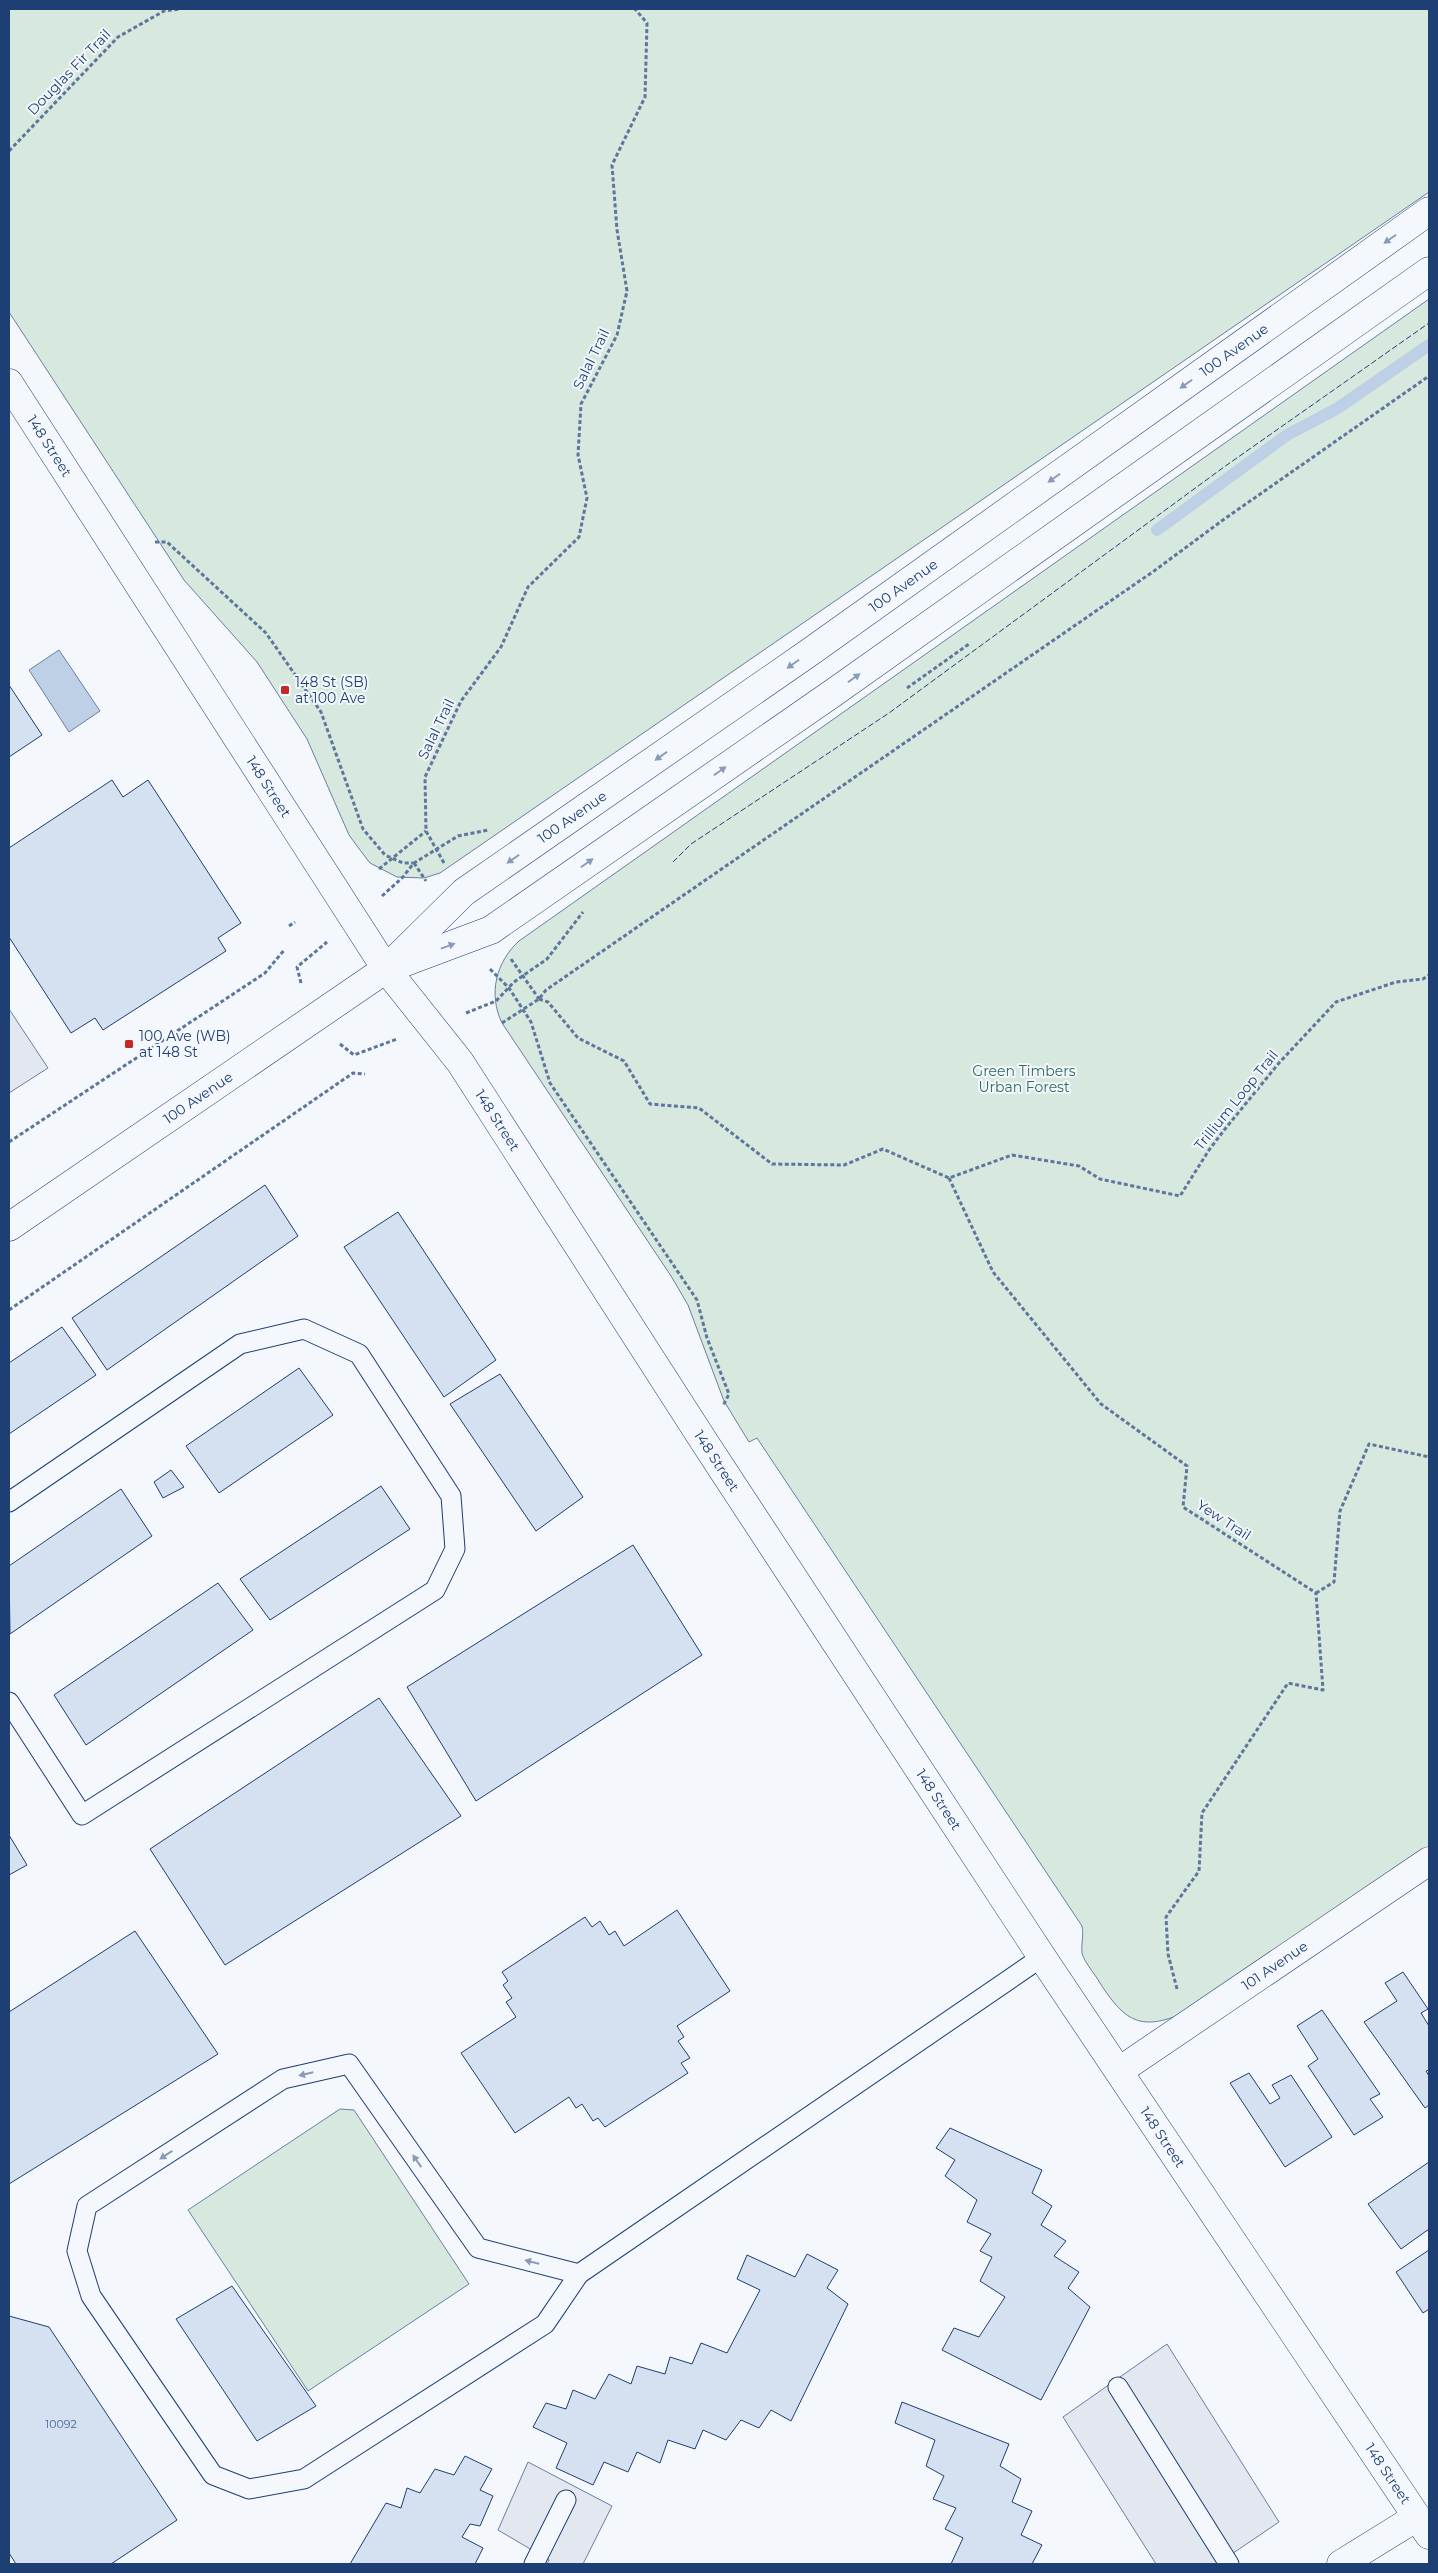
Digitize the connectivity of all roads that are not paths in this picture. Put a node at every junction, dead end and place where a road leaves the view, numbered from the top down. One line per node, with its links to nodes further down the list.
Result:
1 (1429, 211): 4 (main road, 100 Avenue, one-way to 4)
2 (1429, 271): 4 (main road, 100 Avenue, one-way to 2)
3 (9, 383): 4 (main road, 148 Street)
4 (386, 969): 5 (main road, 100 Avenue); 9 (main road, 148 Street)
5 (9, 1227)
6 (9, 1502): 7 (lane)
7 (9, 1702)
8 (1429, 1861): 10 (main road, 101 Avenue)
9 (1042, 1957): 10 (main road, 148 Street); 11 (lane)
10 (1119, 2071): 14 (main road, 148 Street)
11 (579, 2274): 11 (lane, one-way to 11)
12 (1118, 2387): 16 (lane)
13 (566, 2500): 15 (lane)
14 (1423, 2526): 17 (main road)
15 (534, 2564)
16 (1229, 2564)
17 (1341, 2564)

